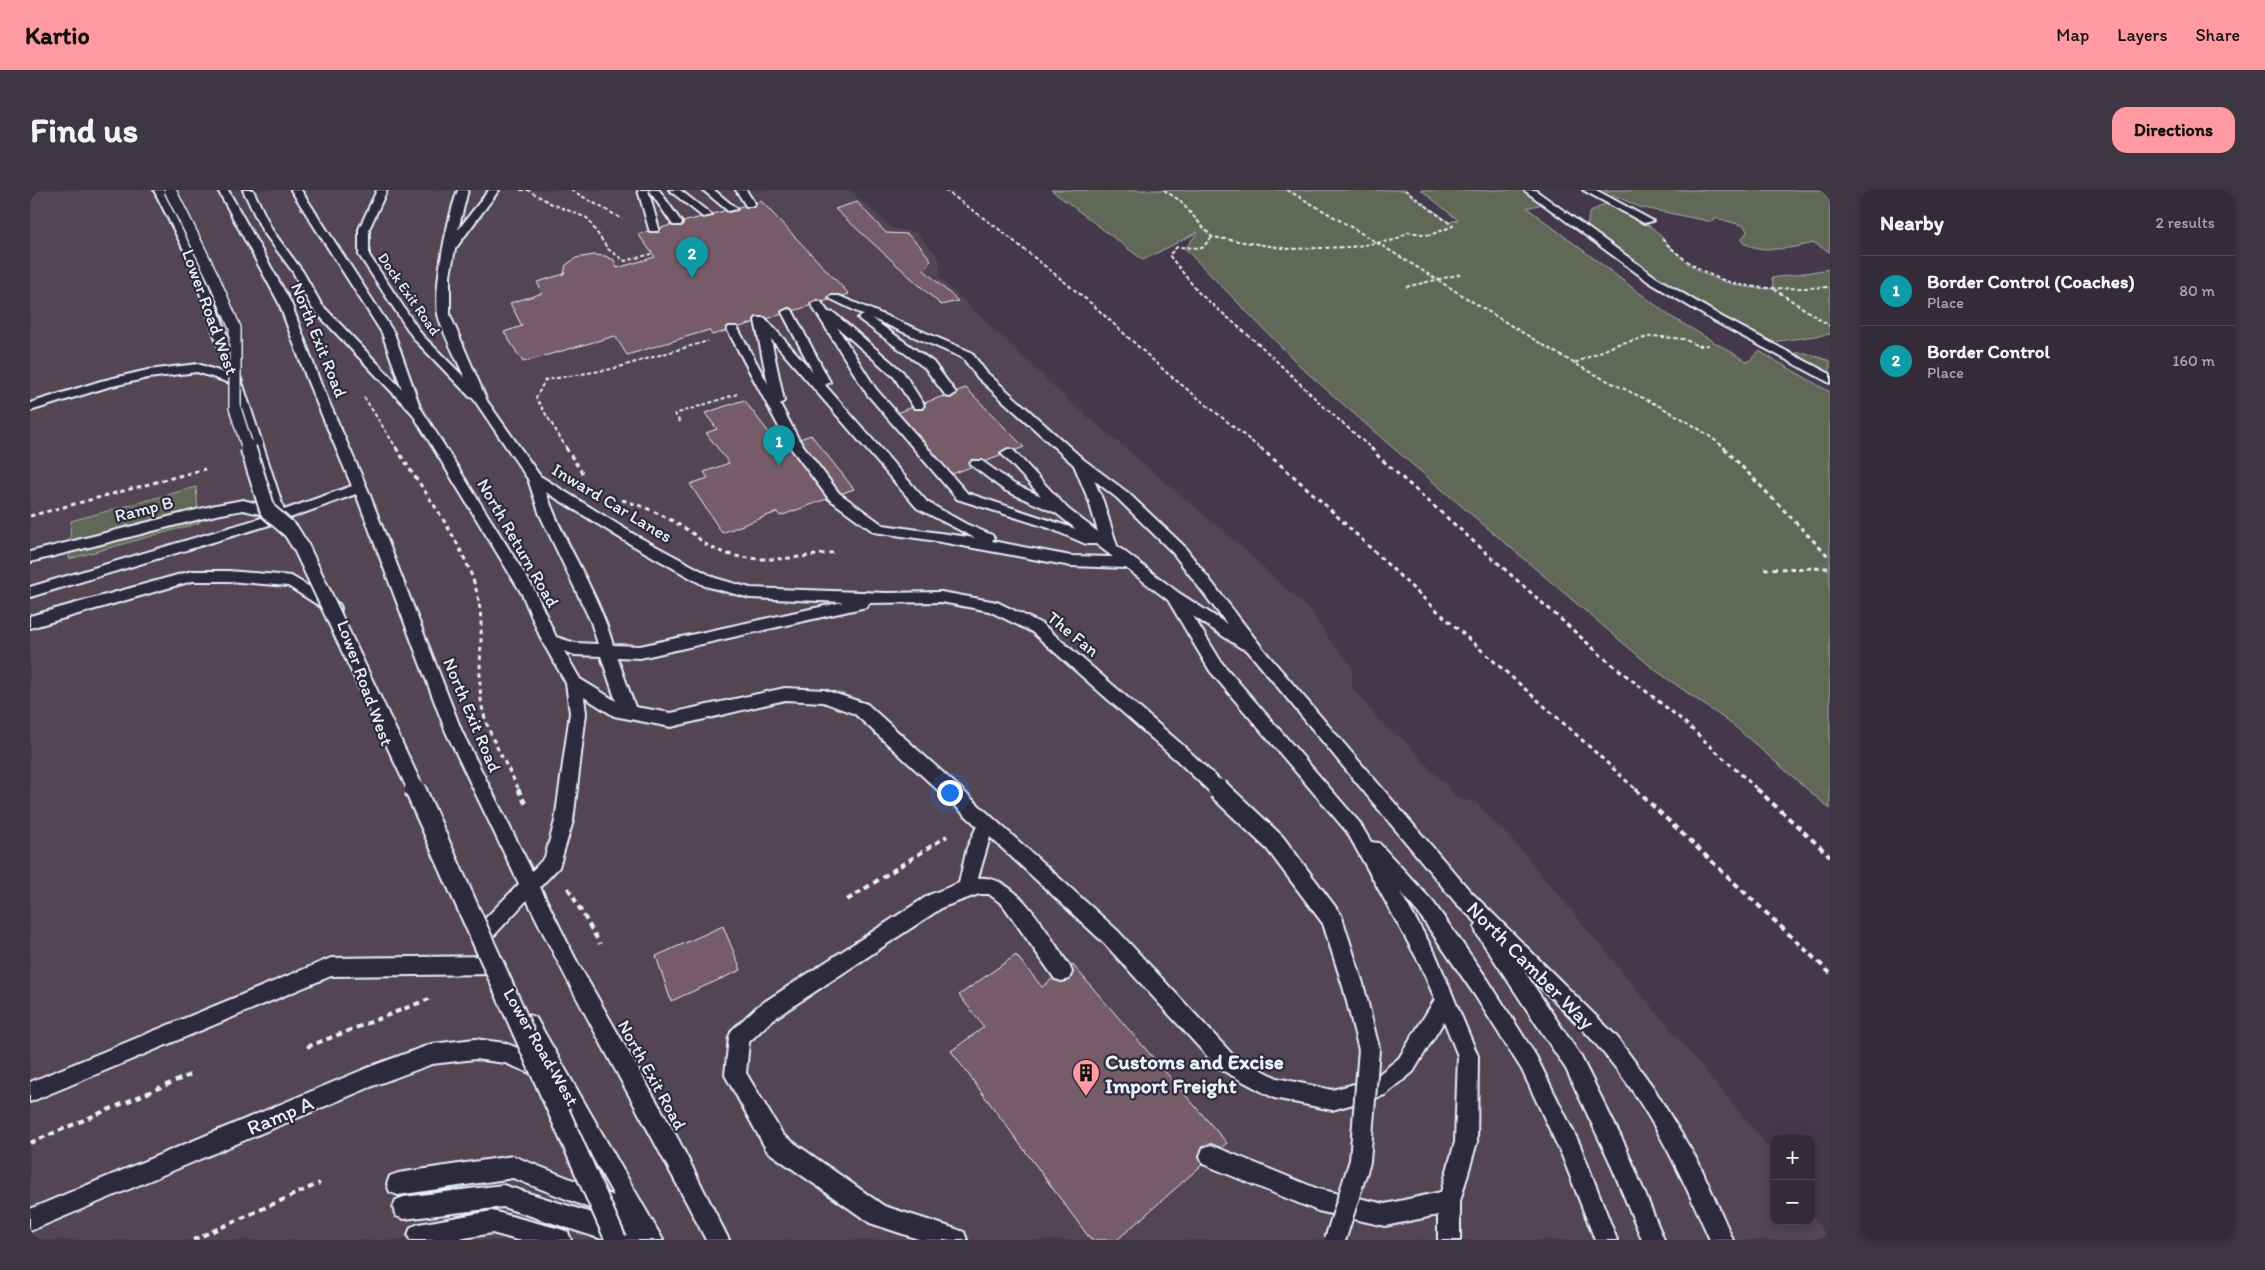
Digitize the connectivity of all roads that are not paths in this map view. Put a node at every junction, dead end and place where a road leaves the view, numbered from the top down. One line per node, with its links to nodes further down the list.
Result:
1 (159, 190): 27 (lane, Lower Road West)
2 (170, 190): 41 (lane, bridge)
3 (224, 190): 39 (lane, North Exit Road)
4 (248, 190): 33 (lane, North Return Road)
5 (296, 190): 33 (lane)
6 (382, 190): 29 (lane, Dock Exit Road)
7 (463, 190): 22 (lane)
8 (643, 190): 21 (lane)
9 (654, 190): 20 (lane)
10 (674, 190): 18 (lane)
11 (708, 190): 17 (lane)
12 (741, 190): 16 (lane)
13 (1528, 190): 26 (lane)
14 (1588, 190): 19 (lane)
15 (493, 191): 22 (lane)
16 (750, 204)
17 (732, 209)
18 (707, 215)
19 (1648, 221)
20 (677, 223)
21 (654, 229)
22 (450, 249): 29 (lane, Inward Car Lanes)
23 (835, 298): 28 (lane); 36 (lane)
24 (788, 312): 30 (lane)
25 (734, 331): 34 (lane)
26 (1830, 379)
27 (234, 380): 32 (lane); 41 (lane, Lower Road West)
28 (950, 393)
29 (481, 401): 38 (lane, Inward Car Lanes)
30 (836, 404): 34 (lane); 42 (lane)
31 (918, 405): 43 (lane)
32 (30, 407)
33 (417, 411): 51 (lane, North Return Road)
34 (782, 420): 42 (lane)
35 (1008, 453): 40 (lane)
36 (1079, 462): 43 (lane); 53 (lane)
37 (977, 464): 40 (lane)
38 (535, 479): 48 (lane, Inward Car Lanes); 52 (lane)
39 (360, 488): 41 (lane); 58 (lane, North Exit Road)
40 (1063, 512): 43 (lane)
41 (274, 514): 44 (lane, Ramp B); 46 (lane); 49 (lane, Lower Road West); 66 (lane, bridge)
42 (1015, 550): 45 (lane)
43 (1112, 550): 45 (lane)
44 (30, 557)
45 (1132, 563): 47 (lane)
46 (30, 592)
47 (1173, 596): 53 (lane); 57 (lane)
48 (886, 598): 52 (lane); 81 (lane, The Fan, bridge)
49 (338, 610): 50 (lane); 61 (lane, Lower Road West)
50 (30, 622)
51 (550, 641): 52 (lane); 54 (lane, North Return Road)
52 (607, 650): 55 (lane)
53 (1258, 653): 60 (lane)
54 (574, 683): 55 (lane); 58 (lane)
55 (629, 713): 56 (lane)
56 (983, 819): 59 (lane); 65 (lane)
57 (1353, 827): 64 (lane); 83 (lane, North Camber Way)
58 (529, 885): 61 (lane); 79 (lane, North Exit Road)
59 (967, 888): 63 (lane); 80 (lane)
60 (1463, 897): 84 (lane, North Camber Way); 85 (lane, North Camber Way)
61 (481, 936): 62 (lane, Lower Road West)
62 (495, 965): 67 (lane); 78 (lane, Lower Road West)
63 (1062, 972)
64 (1446, 999): 65 (lane); 70 (lane)
65 (1225, 1061)
66 (537, 1066): 72 (lane, Ramp A); 75 (lane, bridge)
67 (30, 1092)
68 (1211, 1156): 70 (lane)
69 (398, 1184): 77 (lane)
70 (1449, 1201): 82 (lane)
71 (404, 1208): 76 (lane)
72 (30, 1220)
73 (419, 1235): 74 (lane)
74 (560, 1240)
75 (616, 1240)
76 (627, 1240)
77 (644, 1240)
78 (652, 1240)
79 (718, 1240)
80 (956, 1240)
81 (1335, 1240)
82 (1449, 1240)
83 (1606, 1240)
84 (1653, 1240)
85 (1722, 1240)

